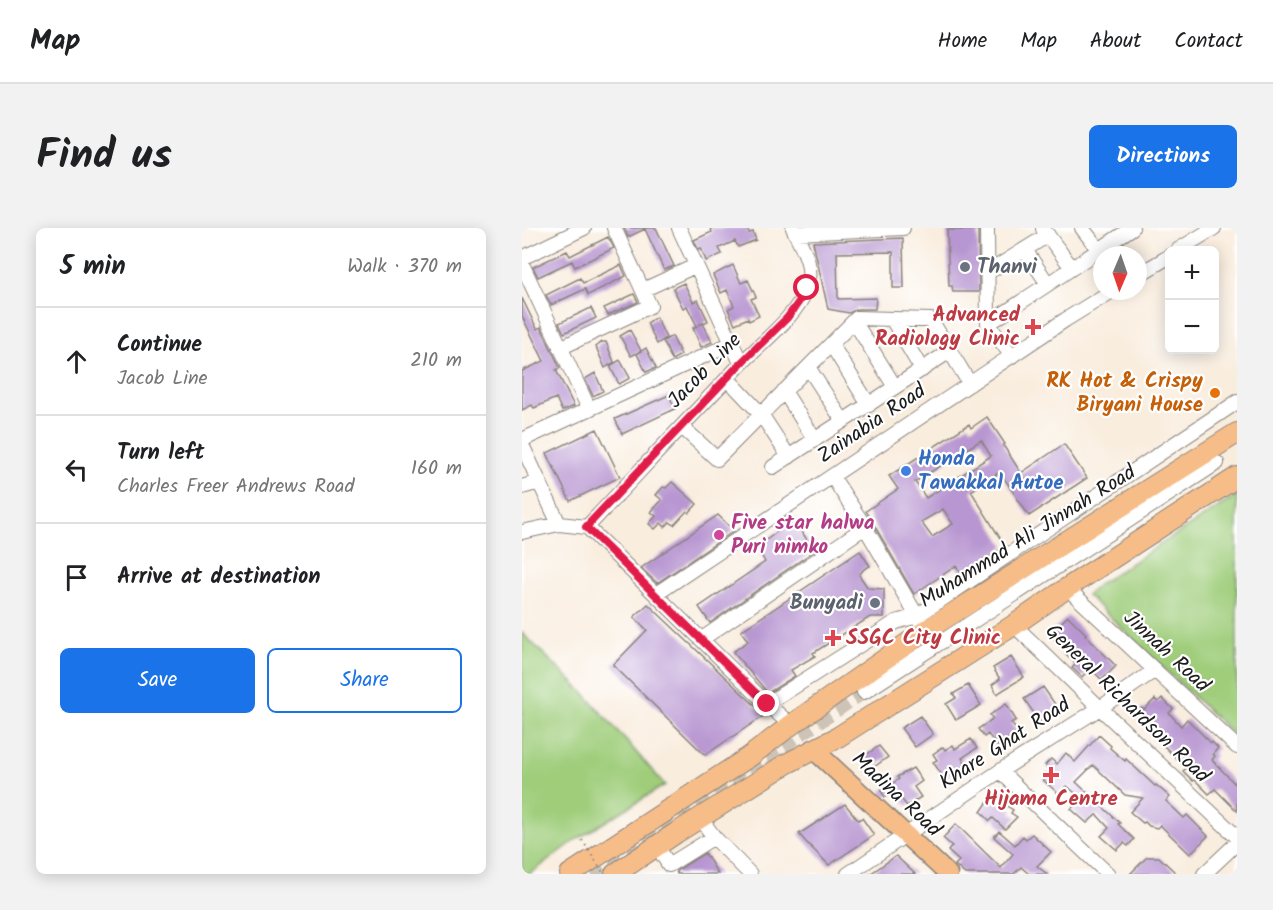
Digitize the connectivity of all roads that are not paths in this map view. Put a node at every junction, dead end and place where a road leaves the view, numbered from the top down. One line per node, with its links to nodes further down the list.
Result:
1 (584, 228): 17 (street)
2 (614, 228): 25 (street)
3 (679, 228): 20 (street)
4 (903, 228): 8 (street)
5 (987, 228): 23 (street)
6 (1083, 228): 12 (street)
7 (1214, 228): 14 (street)
8 (871, 229): 10 (street)
9 (1127, 229): 13 (street)
10 (794, 231): 35 (street, Jacob Line)
11 (1045, 232): 15 (street); 21 (street)
12 (1096, 246)
13 (1104, 246)
14 (1185, 246)
15 (1025, 250): 23 (street); 24 (street)
16 (1093, 254): 21 (street)
17 (522, 258)
18 (1165, 259): 22 (street)
19 (522, 264): 32 (street)
20 (695, 266): 25 (street); 30 (street)
21 (1072, 268): 24 (street)
22 (1147, 270)
23 (987, 273): 29 (street)
24 (1048, 284): 29 (street)
25 (643, 290): 32 (street)
26 (1097, 300): 34 (street, Zainabia Road)
27 (892, 319): 28 (street); 33 (street); 37 (street)
28 (854, 321): 31 (street); 40 (street)
29 (987, 324): 34 (street)
30 (732, 343): 35 (street); 44 (street)
31 (831, 344): 36 (street); 43 (street)
32 (561, 348): 44 (street)
33 (950, 351): 37 (street); 39 (street)
34 (1012, 356): 39 (street, Zainabia Road)
35 (741, 363): 38 (street, Jacob Line)
36 (808, 367): 41 (street); 46 (street)
37 (922, 370): 40 (street)
38 (727, 378): 45 (street); 47 (street, Jacob Line)
39 (970, 384): 55 (street, Zainabia Road)
40 (895, 387): 43 (street)
41 (784, 391): 45 (street); 50 (street)
42 (1237, 402): 65 (street)
43 (868, 405): 46 (street)
44 (589, 409): 49 (street)
45 (761, 414): 47 (street); 52 (street)
46 (843, 422): 50 (street)
47 (682, 427): 60 (street, Jacob Line)
48 (1237, 433): 65 (highway, Muhammad Ali Jinnah Road)
49 (522, 440)
50 (815, 440): 52 (street)
51 (522, 446): 57 (street)
52 (789, 457): 54 (street)
53 (1218, 464): 69 (street)
54 (773, 467)
55 (832, 476): 61 (street); 64 (street, Zainabia Road)
56 (1237, 477): 63 (highway)
57 (539, 482): 58 (street); 59 (street)
58 (522, 488)
59 (559, 524): 60 (street); 62 (street)
60 (586, 527): 64 (street)
61 (865, 528): 65 (street); 67 (street)
62 (522, 532)
63 (1067, 588): 66 (highway); 68 (street, Jinnah Road)
64 (656, 594): 67 (street)
65 (921, 623): 70 (street); 72 (highway, Muhammad Ali Jinnah Road)
66 (1014, 625): 71 (street, General Richardson Road); 74 (highway)
67 (702, 639): 70 (street)
68 (1155, 670): 71 (street, Khare Ghat Road); 73 (street, Jinnah Road)
69 (864, 692)
70 (767, 704): 72 (street)
71 (1100, 708): 75 (street, Khare Ghat Road); 79 (street, General Richardson Road)
72 (791, 725): 82 (highway, Muhammad Ali Jinnah Road)
73 (1237, 747)
74 (813, 749): 76 (highway); 77 (main road, Madina Road)
75 (1000, 771): 77 (street, Khare Ghat Road); 87 (street)
76 (700, 818): 78 (street); 81 (highway)
77 (906, 834): 85 (street, Khare Ghat Road); 86 (main road, Madina Road)
78 (714, 837): 81 (street); 84 (street)
79 (1237, 837)
80 (1237, 843): 88 (street)
81 (657, 846): 83 (highway)
82 (570, 874)
83 (615, 874)
84 (750, 874)
85 (848, 874)
86 (948, 874)
87 (1108, 874)
88 (1204, 874)

